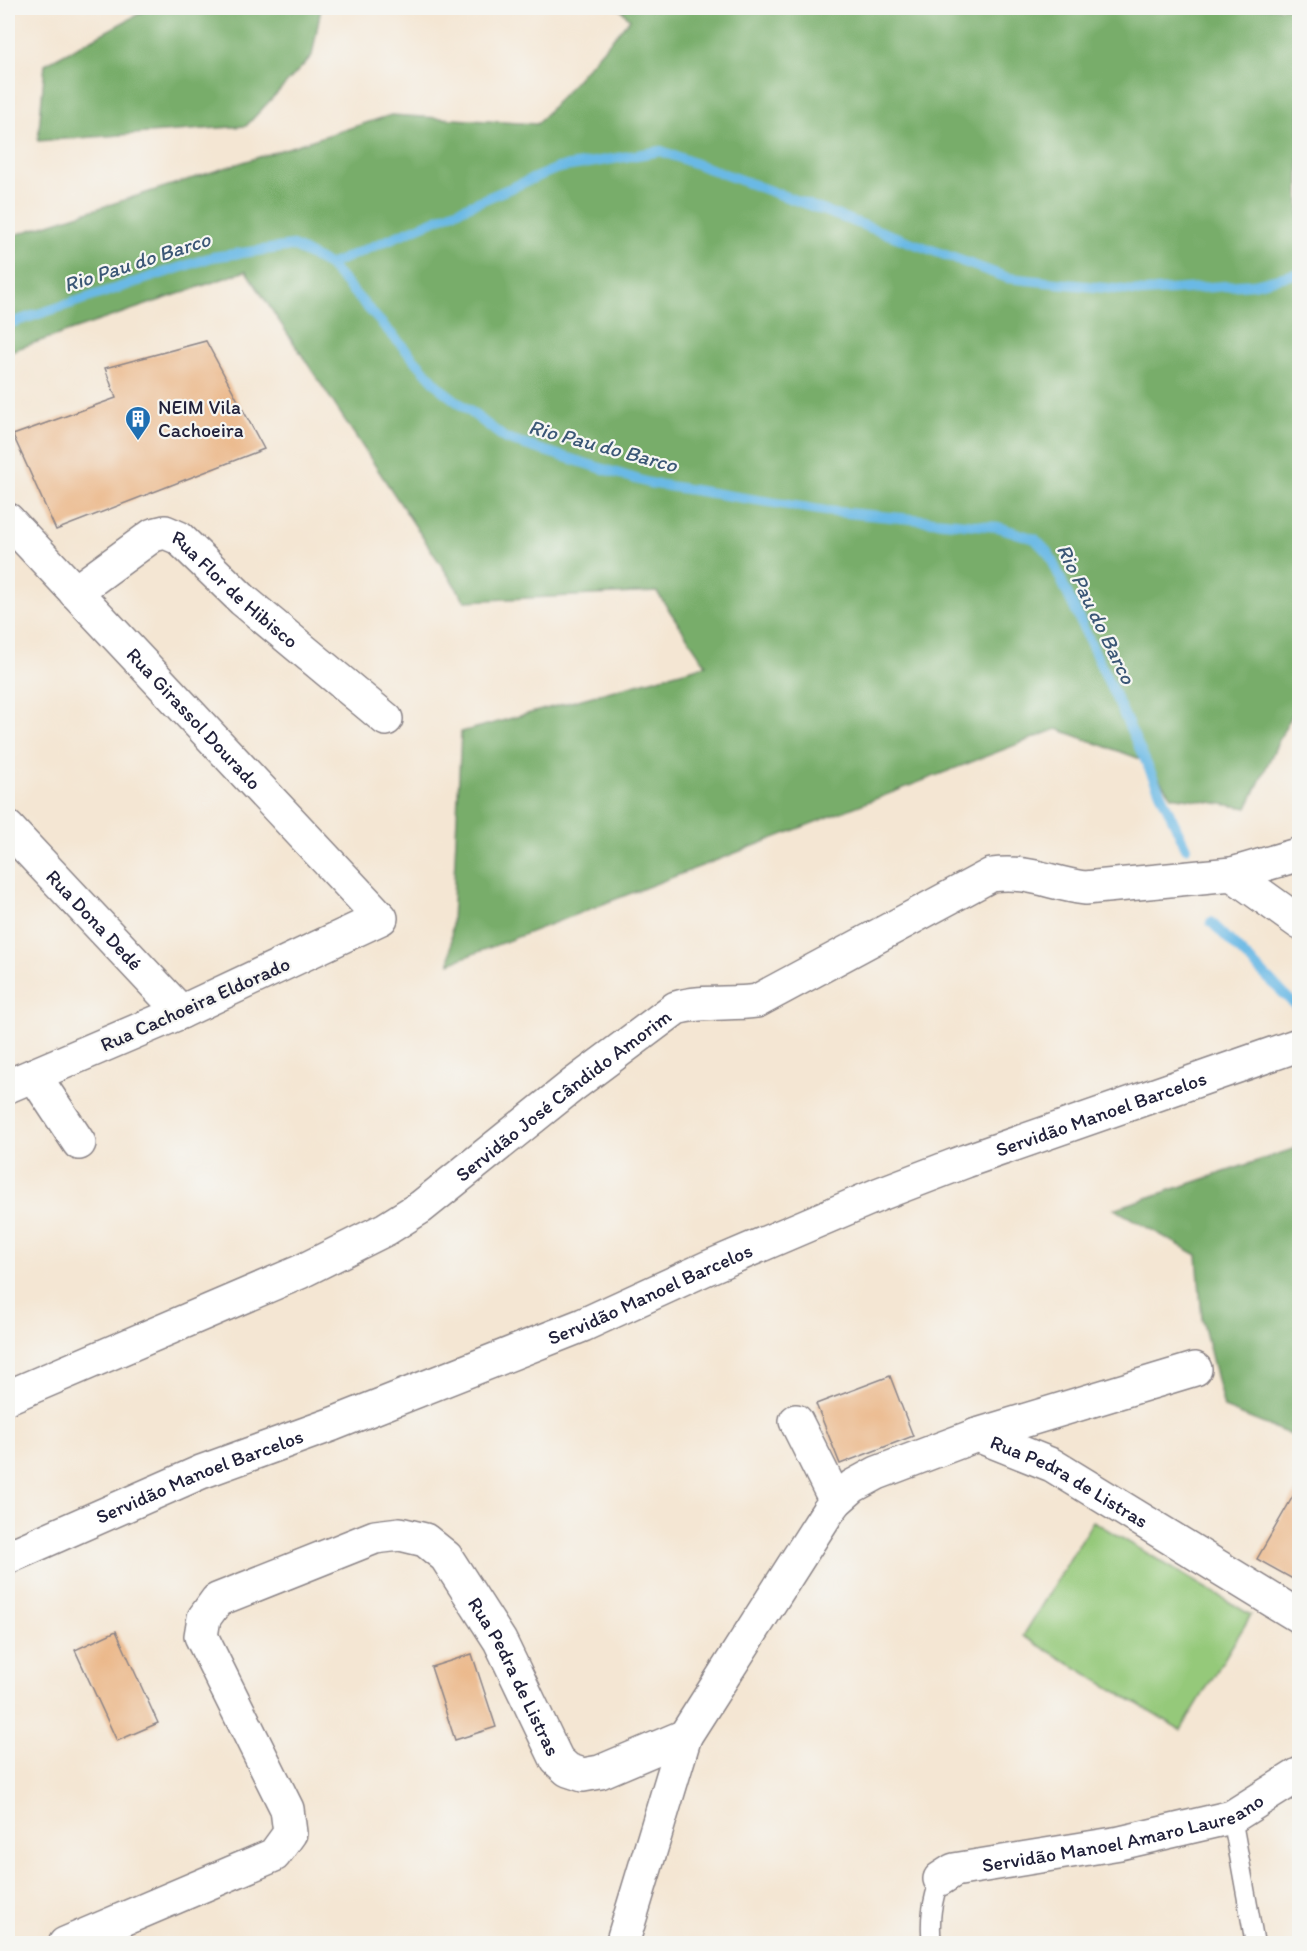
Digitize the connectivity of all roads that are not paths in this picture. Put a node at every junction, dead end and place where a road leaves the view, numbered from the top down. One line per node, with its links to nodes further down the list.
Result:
1 (8, 520): 2 (street, Rua Girassol Dourado)
2 (75, 592): 3 (street, Rua Flor de Hibisco); 7 (street, Rua Girassol Dourado)
3 (386, 718)
4 (8, 828): 9 (street, Rua Dona Dedé)
5 (1299, 854): 6 (street, Servidão José Cândido Amorim)
6 (1232, 874): 8 (street); 14 (street, Servidão José Cândido Amorim)
7 (381, 918): 9 (street, Rua Cachoeira Eldorado)
8 (1299, 923)
9 (181, 1012): 11 (street, Rua Cachoeira Eldorado)
10 (1298, 1045): 18 (street, Servidão Manoel Barcelos)
11 (21, 1081): 12 (street)
12 (80, 1143)
13 (1195, 1369): 16 (street)
14 (8, 1396)
15 (796, 1421): 17 (street)
16 (977, 1435): 17 (street, Rua Pedra de Listras); 19 (street, Rua Pedra de Listras)
17 (836, 1501): 20 (street, Rua Pedra de Listras)
18 (8, 1557)
19 (1299, 1617)
20 (685, 1736): 24 (street, Rua Pedra de Listras); 25 (street)
21 (1299, 1773): 22 (street, Servidão Manoel Amaro Laureano)
22 (1232, 1817): 23 (street, Servidão Manoel Amaro Laureano); 27 (lane)
23 (940, 1879): 26 (lane)
24 (64, 1944)
25 (622, 1944)
26 (932, 1944)
27 (1255, 1944)

